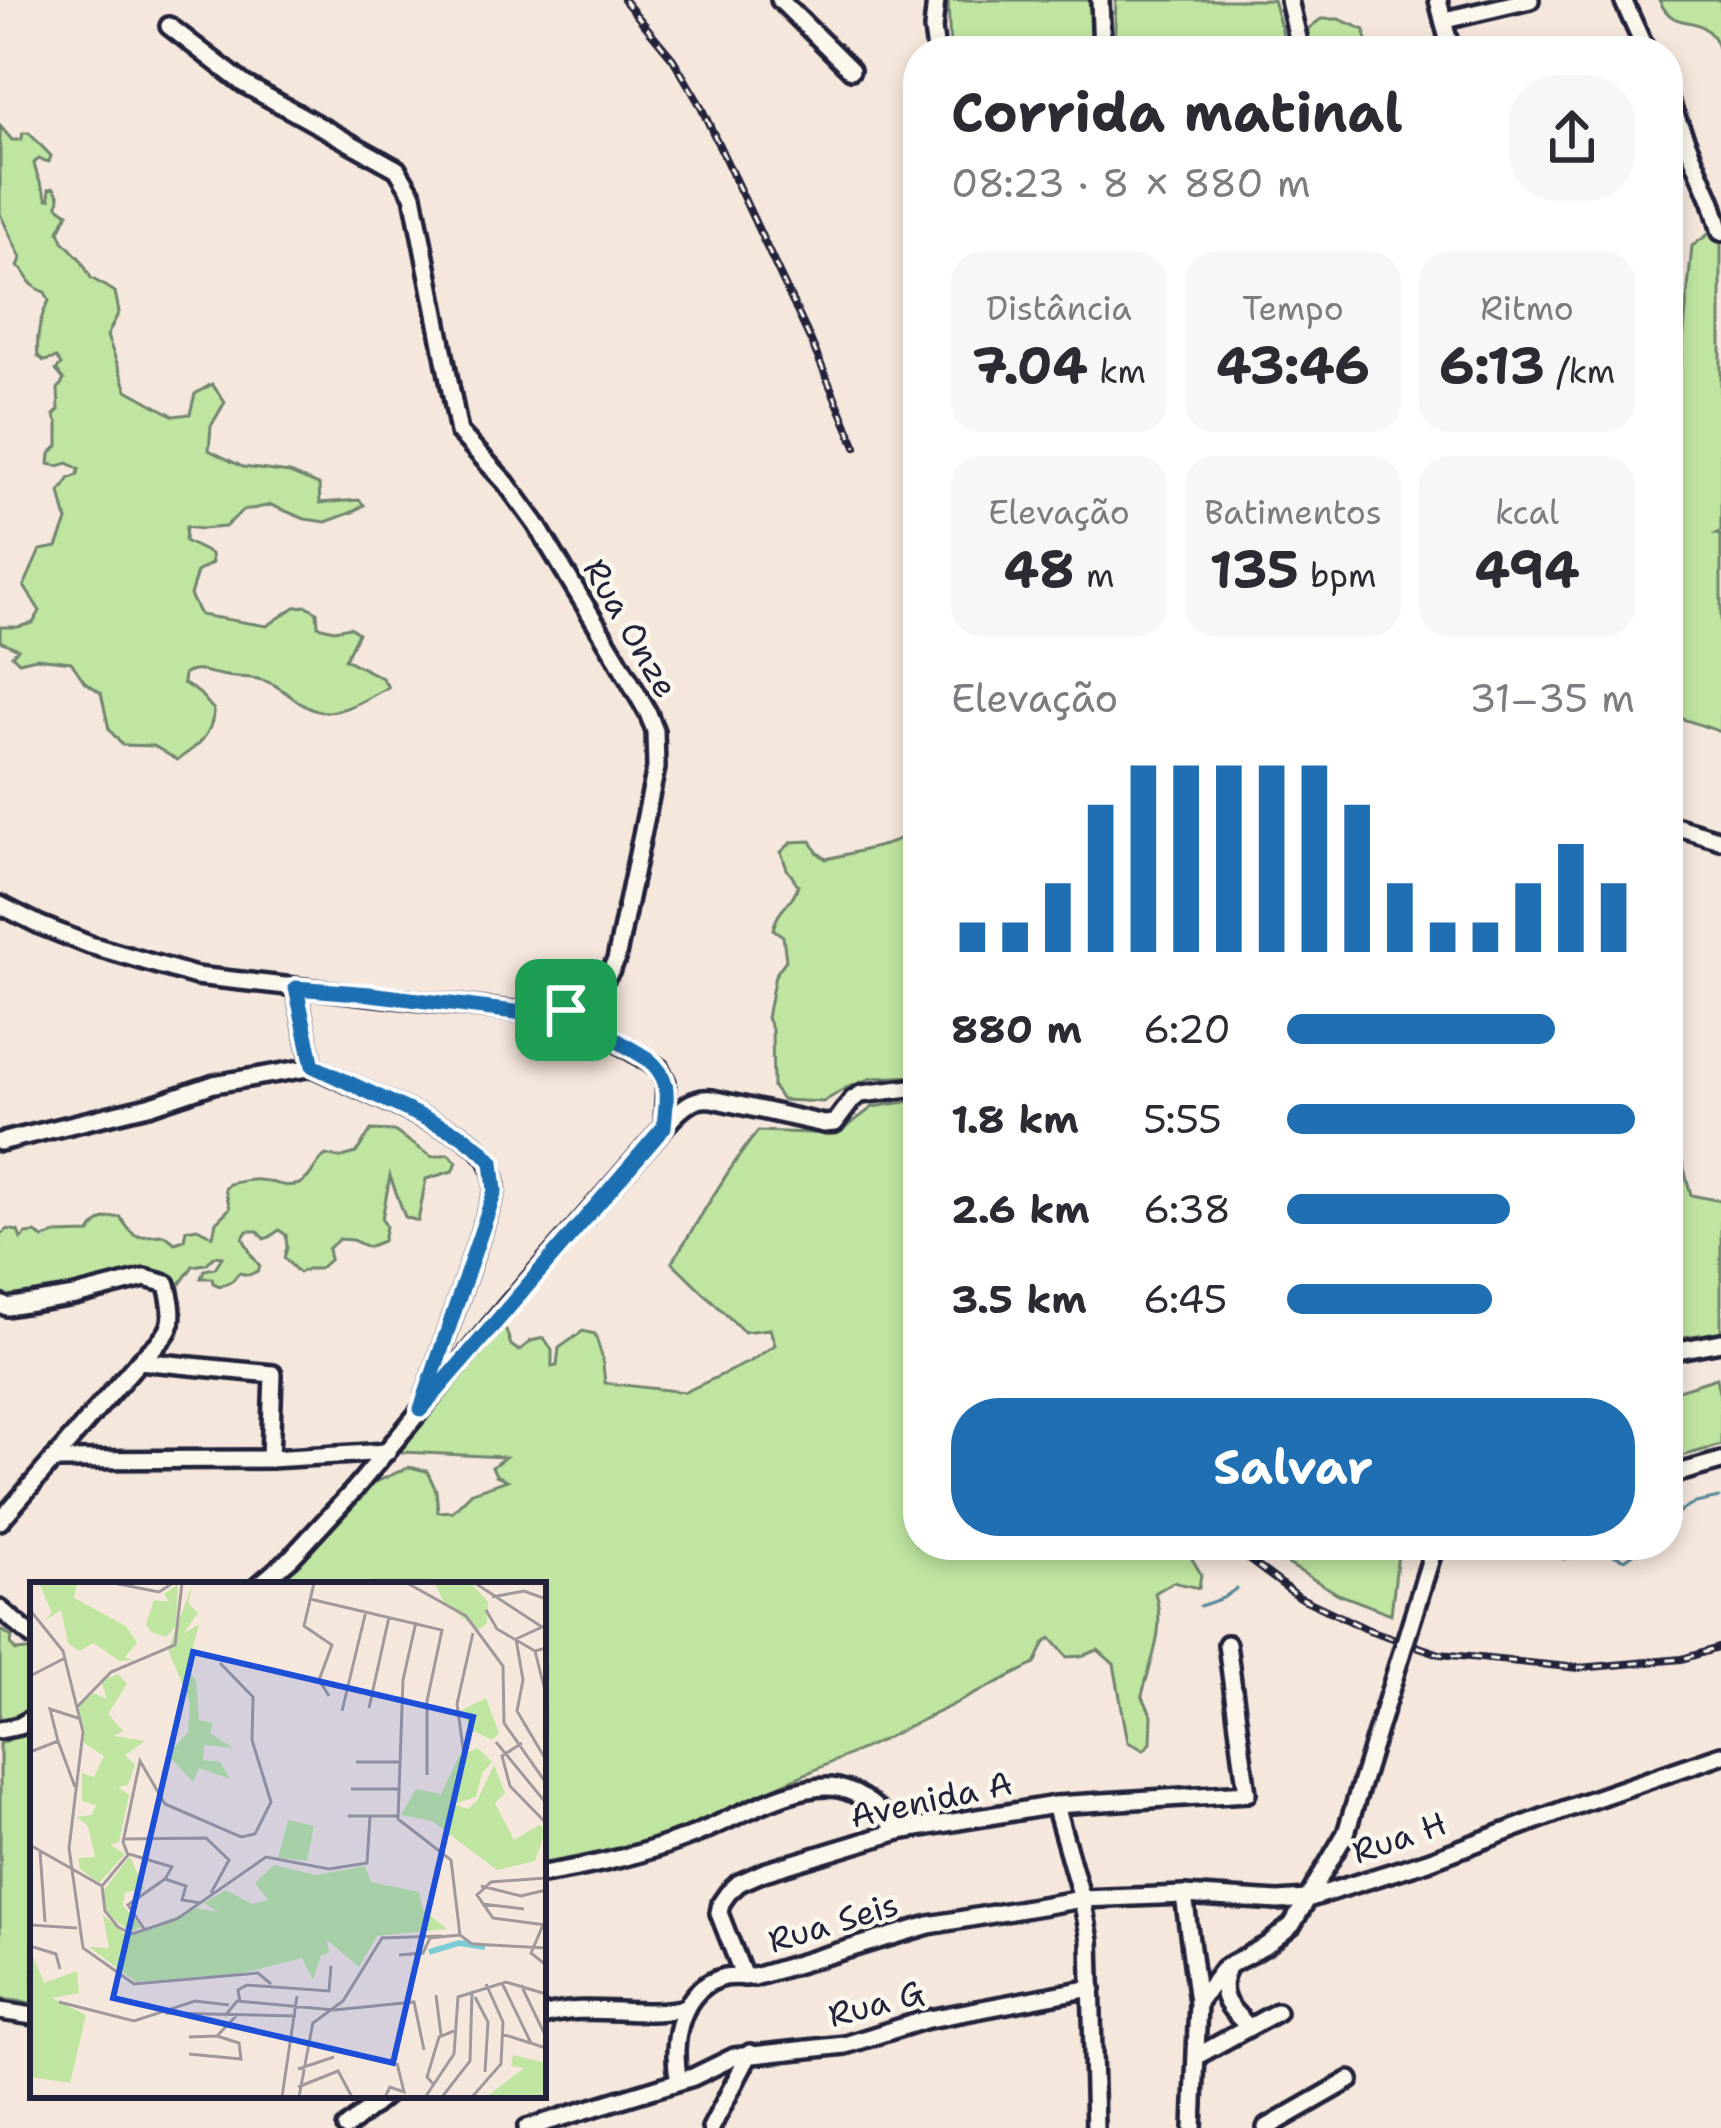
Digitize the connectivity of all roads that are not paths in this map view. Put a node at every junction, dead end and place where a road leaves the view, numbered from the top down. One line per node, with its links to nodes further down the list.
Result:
1 (779, 0): 15 (street)
2 (936, 0): 10 (street)
3 (1100, 0): 11 (street)
4 (1289, 0): 12 (street)
5 (1438, 0): 8 (street)
6 (1530, 0): 8 (street)
7 (1623, 0): 14 (street)
8 (1445, 20): 13 (street)
9 (169, 26): 22 (street, Rua Onze)
10 (934, 36)
11 (1101, 36)
12 (1297, 36)
13 (1448, 36)
14 (1639, 36)
15 (851, 70)
16 (1683, 133): 17 (street)
17 (1721, 232)
18 (1683, 829): 19 (street)
19 (1721, 840)
20 (0, 905): 21 (street)
21 (296, 988): 22 (street); 23 (street)
22 (566, 1010): 25 (street)
23 (313, 1066): 26 (street); 31 (street)
24 (903, 1089): 25 (street)
25 (664, 1127): 31 (street)
26 (0, 1142)
27 (0, 1304): 30 (street)
28 (1721, 1342): 29 (street)
29 (1683, 1349)
30 (140, 1361): 33 (street); 34 (street)
31 (421, 1409): 32 (street)
32 (387, 1452): 33 (street); 39 (street)
33 (270, 1459): 34 (street)
34 (53, 1460): 37 (street)
35 (1721, 1461): 36 (street)
36 (1683, 1472)
37 (0, 1521)
38 (1431, 1560): 51 (street, bridge)
39 (263, 1582)
40 (0, 1609): 41 (street)
41 (30, 1634)
42 (1227, 1644): 46 (street, Avenida A)
43 (30, 1720): 44 (street)
44 (0, 1730)
45 (1721, 1755): 51 (street, Rua H)
46 (1054, 1805): 47 (street, Avenida A); 50 (street)
47 (899, 1831): 48 (street); 53 (street, Avenida A)
48 (546, 1873)
49 (1184, 1895): 50 (street, Rua H); 51 (street, Rua H); 55 (street)
50 (1082, 1899): 53 (street, Rua Seis); 54 (street)
51 (1307, 1899): 52 (street)
52 (1229, 1964): 55 (street); 61 (street)
53 (744, 1977): 56 (street, Rua Seis)
54 (1092, 1988): 62 (street, Rua G); 70 (street)
55 (1198, 2002): 63 (street)
56 (686, 2008): 59 (street); 64 (street)
57 (0, 2012): 60 (street)
58 (1277, 2012): 61 (street)
59 (546, 2015)
60 (30, 2016)
61 (1249, 2027): 63 (street)
62 (750, 2053): 64 (street, Rua G); 69 (street)
63 (1197, 2056): 71 (street)
64 (679, 2080): 68 (street, Rua G)
65 (1350, 2080): 72 (street)
66 (382, 2098): 67 (street)
67 (346, 2128)
68 (527, 2128)
69 (711, 2128)
70 (1095, 2128)
71 (1193, 2128)
72 (1266, 2128)

